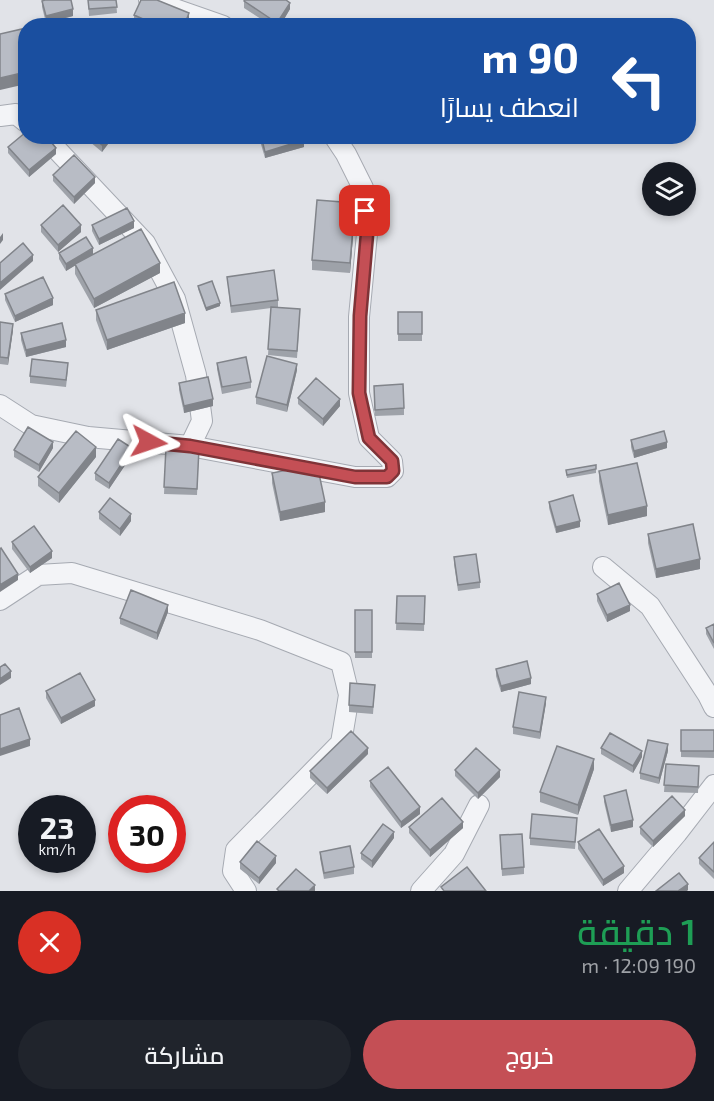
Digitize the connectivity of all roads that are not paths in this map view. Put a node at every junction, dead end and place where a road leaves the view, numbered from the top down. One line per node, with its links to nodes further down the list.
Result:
1 (149, 0): 2 (street)
2 (201, 18)
3 (0, 116): 4 (street)
4 (18, 116)
5 (52, 144): 8 (street)
6 (339, 144): 8 (street)
7 (0, 405): 8 (street)
8 (190, 446)
9 (603, 567): 11 (street)
10 (0, 600): 14 (street)
11 (714, 707)
12 (714, 785): 16 (street)
13 (479, 805): 15 (street)
14 (246, 891)
15 (421, 891)
16 (628, 891)

